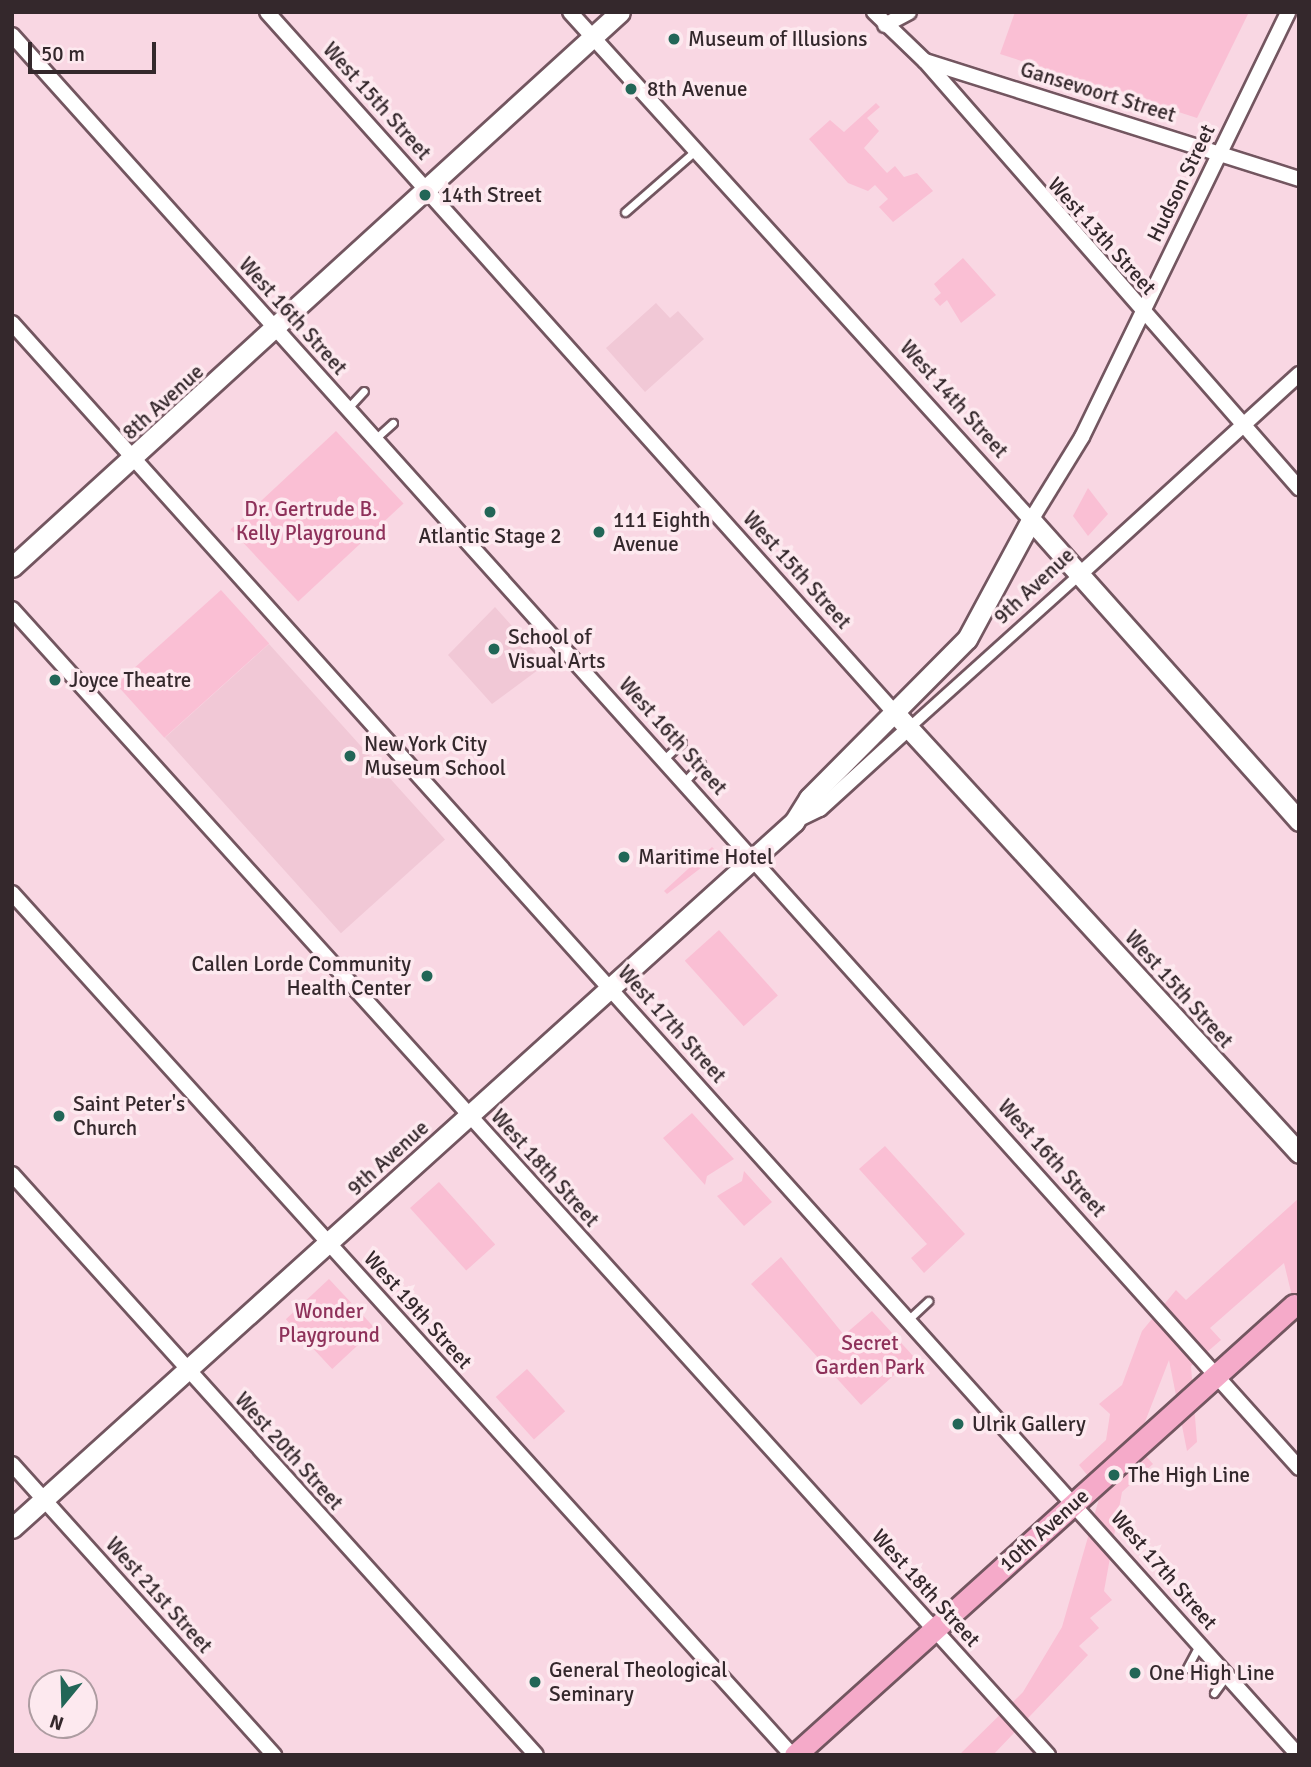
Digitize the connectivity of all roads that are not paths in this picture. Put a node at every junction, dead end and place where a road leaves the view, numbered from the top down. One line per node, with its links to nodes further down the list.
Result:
1 (267, 12): 14 (street, West 15th Street)
2 (570, 12): 9 (street, West 14th Street)
3 (620, 12): 9 (main road, 8th Avenue)
4 (874, 12): 7 (street, West 13th Street)
5 (909, 12): 7 (street)
6 (1288, 12): 12 (street, Hudson Street)
7 (885, 25): 10 (street, West 13th Street)
8 (12, 36): 18 (street, West 16th Street)
9 (593, 36): 11 (street, West 14th Street); 14 (main road, 8th Avenue)
10 (925, 61): 12 (street, Gansevoort Street); 16 (street, West 13th Street)
11 (698, 149): 15 (lane); 27 (street, West 14th Street)
12 (1219, 152): 13 (street, Gansevoort Street); 16 (street, Hudson Street)
13 (1299, 179)
14 (424, 189): 18 (main road, 8th Avenue); 31 (street, West 15th Street)
15 (625, 212)
16 (1141, 311): 23 (street, West 13th Street); 27 (street, Hudson Street)
17 (12, 323): 25 (street, West 17th Street)
18 (277, 329): 21 (street, West 16th Street); 25 (main road, 8th Avenue)
19 (1299, 374): 23 (street, 9th Avenue)
20 (364, 391): 21 (lane)
21 (347, 408): 24 (street, West 16th Street)
22 (393, 422): 24 (lane)
23 (1241, 424): 26 (street, West 13th Street); 29 (street, 9th Avenue)
24 (375, 439): 34 (street, West 16th Street)
25 (134, 459): 28 (main road, 8th Avenue); 41 (street, West 17th Street)
26 (1299, 488)
27 (1031, 520): 29 (main road, West 14th Street); 31 (main road, 9th Avenue)
28 (12, 567)
29 (1079, 575): 32 (street, 9th Avenue); 37 (main road, West 14th Street)
30 (12, 609): 42 (street, West 18th Street)
31 (893, 711): 32 (main road, West 15th Street); 38 (main road, 9th Avenue)
32 (909, 728): 38 (street, 9th Avenue); 43 (main road, West 15th Street)
33 (682, 742): 34 (lane)
34 (665, 758): 36 (street, West 16th Street)
35 (701, 764): 36 (lane)
36 (686, 780): 39 (street, West 16th Street)
37 (1299, 821)
38 (794, 822): 39 (main road, 9th Avenue)
39 (754, 857): 41 (main road, 9th Avenue); 50 (street, West 16th Street)
40 (12, 893): 45 (street, West 19th Street)
41 (610, 986): 42 (main road, 9th Avenue); 48 (street, West 17th Street)
42 (470, 1116): 45 (main road, 9th Avenue); 56 (street, West 18th Street)
43 (1299, 1153)
44 (12, 1174): 49 (street, West 20th Street)
45 (329, 1242): 49 (main road, 9th Avenue); 63 (street, West 19th Street)
46 (928, 1301): 48 (lane)
47 (1294, 1305): 50 (main road, 10th Avenue)
48 (910, 1318): 54 (street, West 17th Street)
49 (188, 1370): 53 (main road, 9th Avenue); 62 (street, West 20th Street)
50 (1218, 1373): 52 (street, West 16th Street); 54 (main road, 10th Avenue)
51 (12, 1464): 53 (street, West 21st Street)
52 (1299, 1468)
53 (44, 1499): 55 (main road, 9th Avenue); 61 (street, West 21st Street)
54 (1076, 1502): 56 (main road, 10th Avenue); 57 (street, West 17th Street)
55 (12, 1528)
56 (935, 1629): 63 (main road, 10th Avenue); 64 (street, West 18th Street)
57 (1200, 1643): 58 (lane); 59 (street, West 17th Street)
58 (1186, 1668)
59 (1228, 1674): 60 (lane); 65 (street, West 17th Street)
60 (1214, 1693)
61 (274, 1755)
62 (536, 1755)
63 (794, 1755)
64 (1048, 1755)
65 (1298, 1755)

